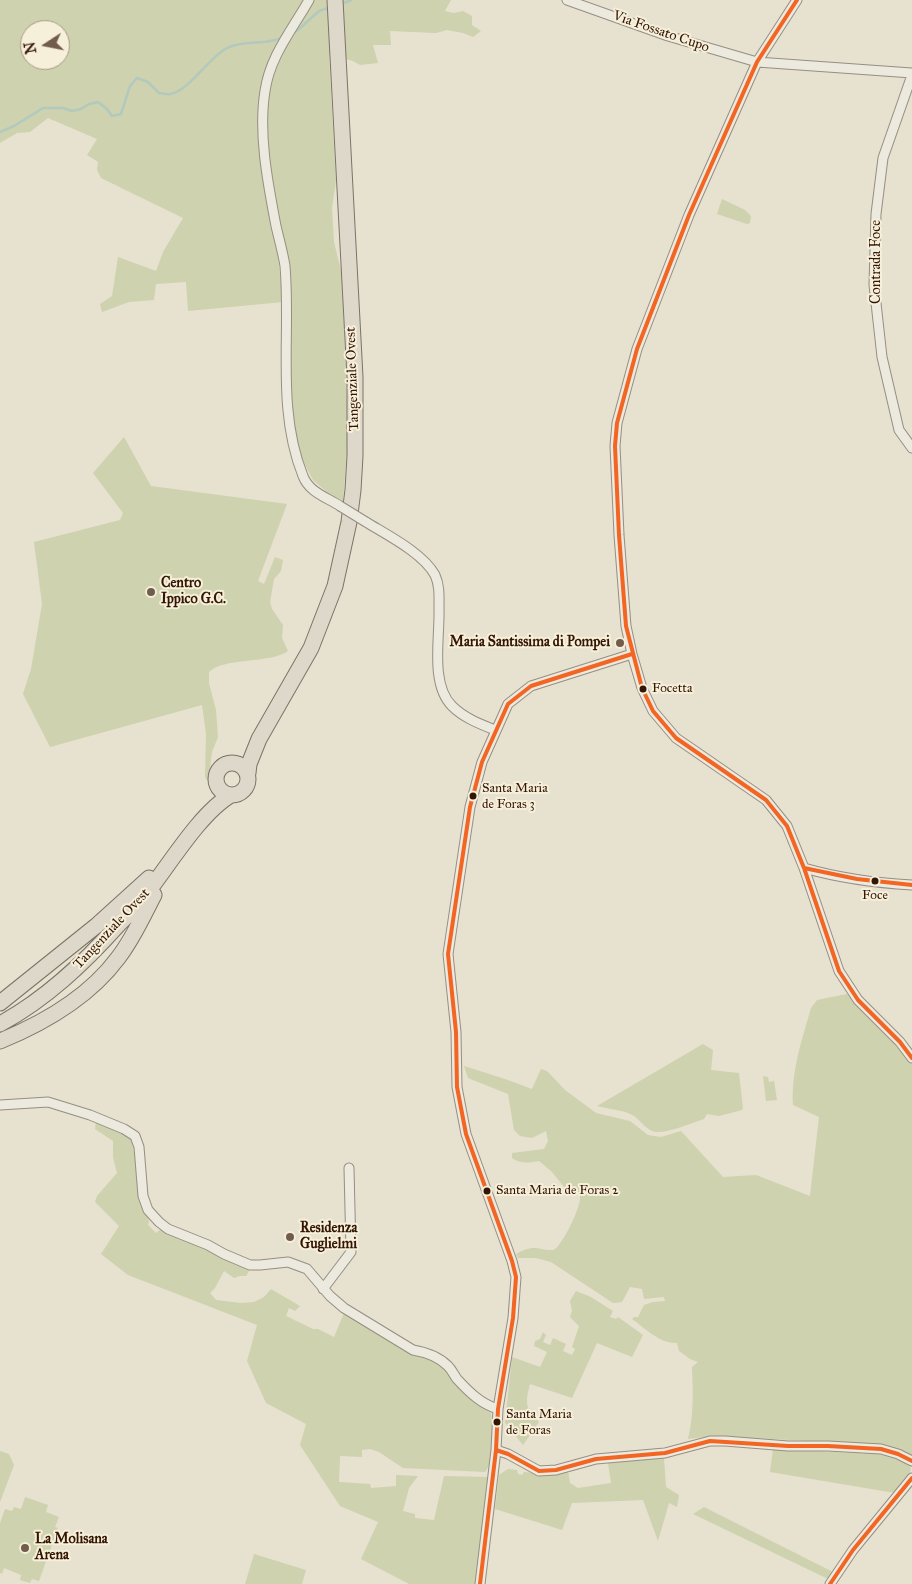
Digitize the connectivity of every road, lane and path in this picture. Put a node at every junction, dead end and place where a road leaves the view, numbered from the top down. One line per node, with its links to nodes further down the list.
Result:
1 (309, 0): 9 (street, bridge)
2 (335, 0): 10 (main road, Tangenziale Ovest)
3 (567, 0): 5 (street, Via Fossato Cupo)
4 (797, 0): 5 (street)
5 (756, 62): 6 (street, Via Fossato Cupo); 8 (street)
6 (912, 74): 7 (street, Contrada Foce)
7 (912, 448)
8 (632, 654): 9 (street); 17 (street)
9 (495, 730): 26 (street)
10 (259, 739): 11 (main road, Tangenziale Ovest); 12 (main road, Tangenziale Ovest)
11 (234, 762): 12 (main road); 13 (main road)
12 (248, 774): 14 (main road)
13 (217, 784): 14 (main road); 15 (main road, Tangenziale Ovest)
14 (231, 795): 15 (main road, Tangenziale Ovest)
15 (206, 816): 16 (main road, Tangenziale Ovest)
16 (178, 852): 19 (main road); 20 (main road, Tangenziale Ovest); 21 (main road)
17 (804, 868): 18 (street); 22 (street)
18 (912, 885)
19 (0, 1002)
20 (0, 1024)
21 (0, 1041)
22 (912, 1058)
23 (0, 1104): 25 (street)
24 (349, 1168): 25 (street)
25 (323, 1289): 26 (street)
26 (498, 1409): 27 (street)
27 (496, 1450): 28 (street); 30 (street)
28 (912, 1461)
29 (912, 1478): 31 (street)
30 (480, 1584)
31 (830, 1584)

